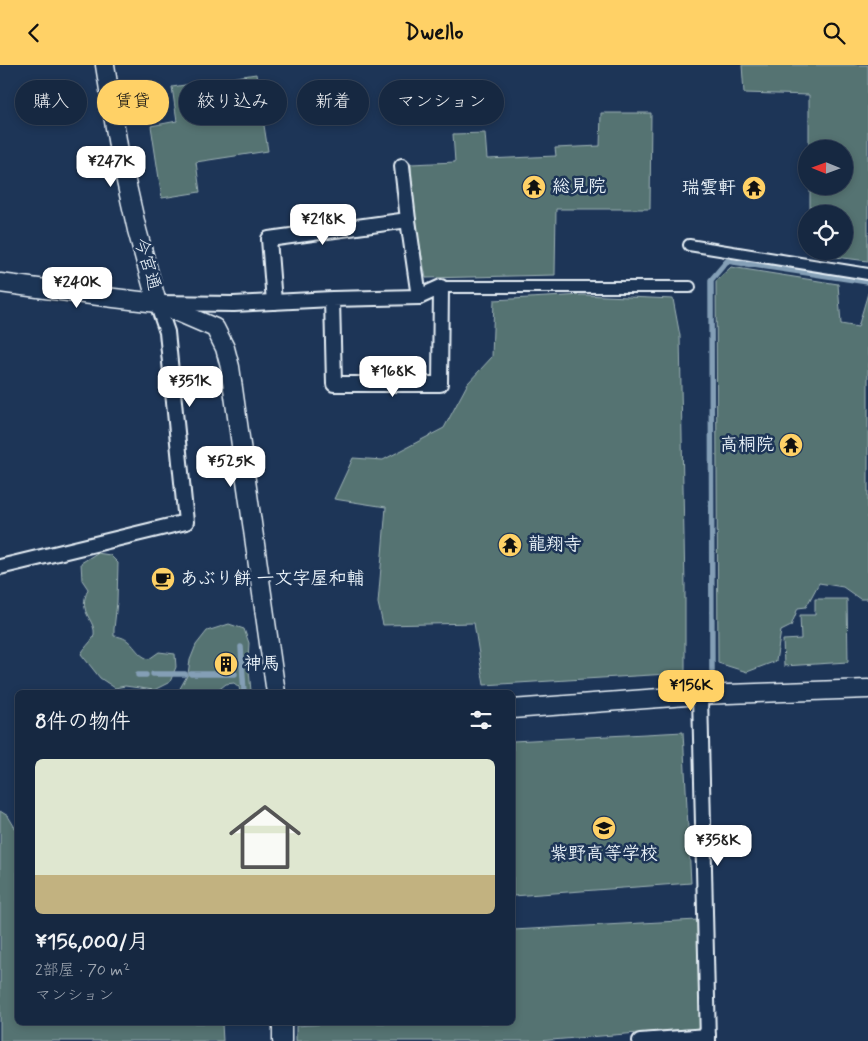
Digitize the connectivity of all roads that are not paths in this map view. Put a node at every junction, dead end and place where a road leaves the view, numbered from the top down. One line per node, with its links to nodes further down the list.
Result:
1 (105, 65): 12 (street, 今宮通)
2 (402, 166): 3 (street)
3 (408, 220): 9 (street); 11 (street)
4 (689, 245): 5 (street)
5 (868, 274)
6 (0, 283): 12 (street)
7 (441, 287): 8 (street); 9 (street); 10 (street)
8 (690, 287)
9 (420, 297): 10 (street)
10 (332, 299): 11 (street)
11 (274, 302): 12 (street)
12 (157, 303): 13 (street); 15 (street, 今宮通)
13 (0, 567)
14 (868, 689): 16 (street)
15 (276, 690)
16 (700, 695): 17 (street); 19 (street)
17 (515, 709)
18 (282, 1025): 20 (street)
19 (708, 1038): 21 (street)
20 (282, 1041)
21 (640, 1041)

